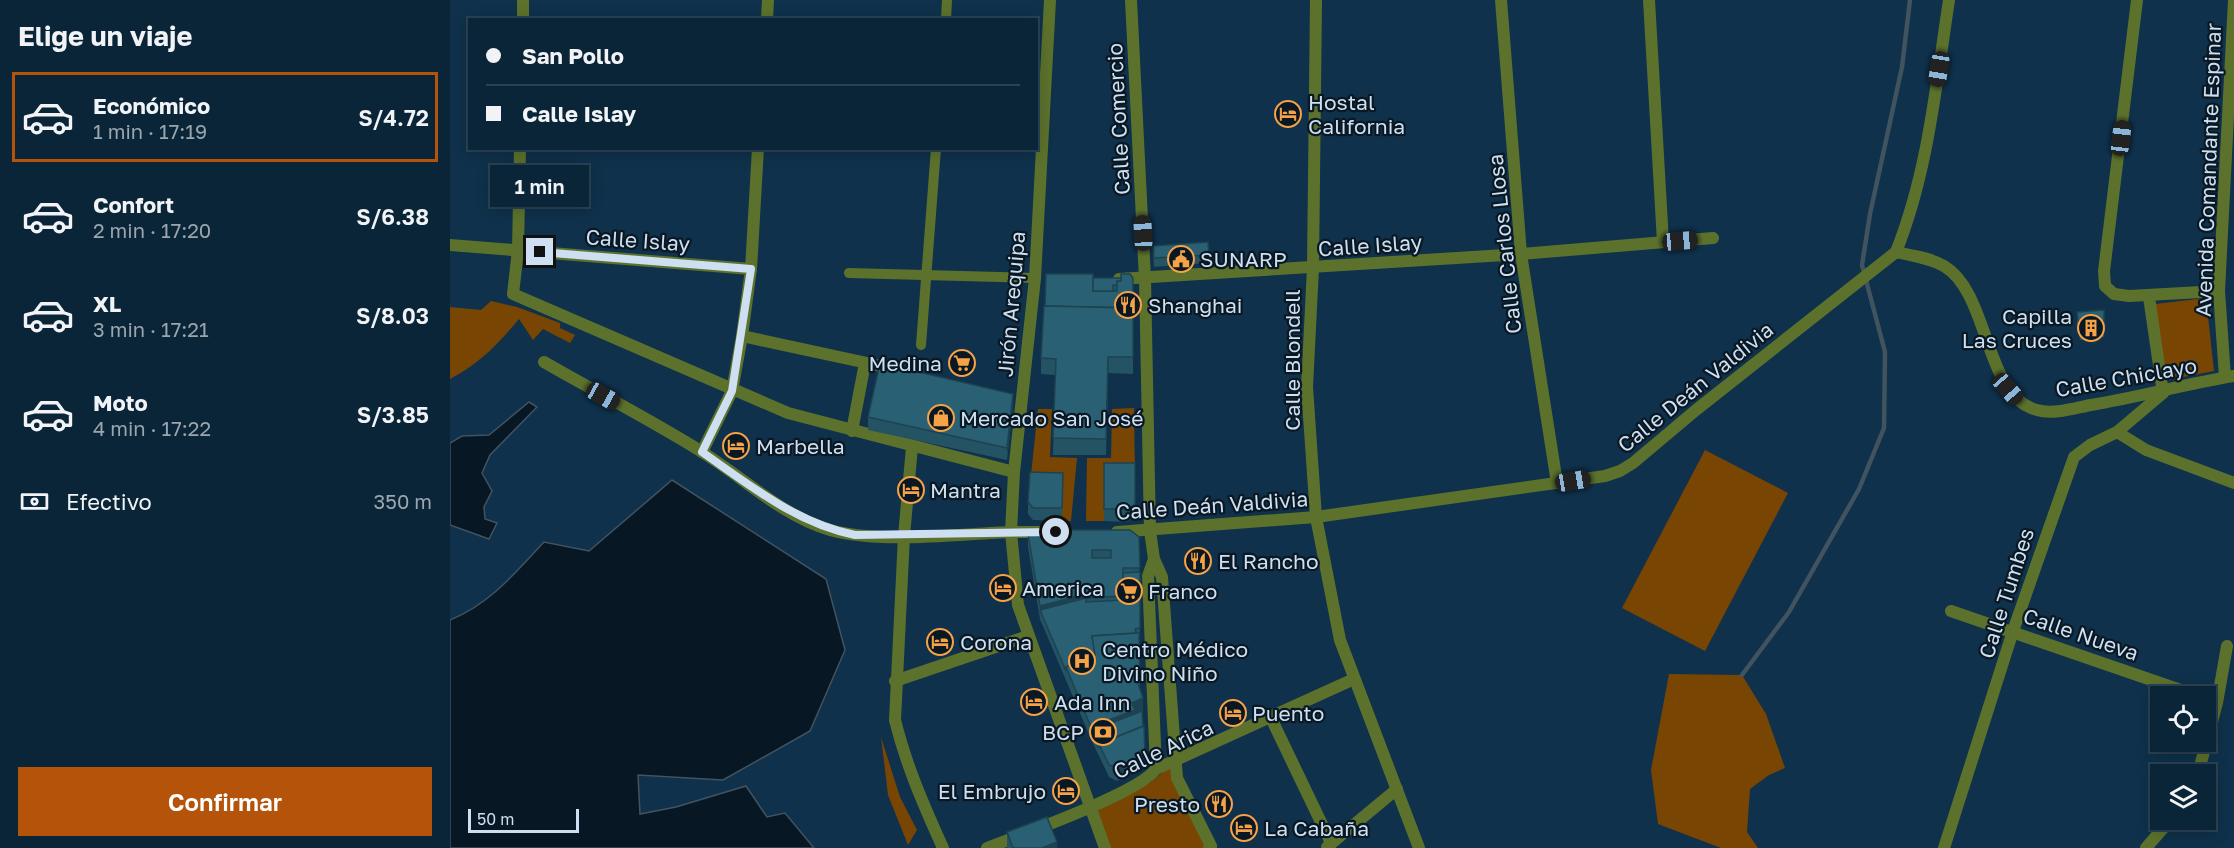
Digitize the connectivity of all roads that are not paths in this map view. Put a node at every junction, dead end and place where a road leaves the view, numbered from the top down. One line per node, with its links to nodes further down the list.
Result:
1 (523, 0): 12 (street)
2 (768, 0): 13 (street)
3 (947, 0): 14 (street)
4 (1050, 0): 28 (street, Jirón Arequipa)
5 (1131, 0): 30 (street, Calle Comercio)
6 (1316, 0): 24 (street, Calle Blondell)
7 (1500, 0): 23 (street, Calle Carlos Llosa)
8 (1649, 0): 19 (street)
9 (1949, 0): 22 (street)
10 (2138, 0): 32 (street)
11 (2234, 0): 31 (street, Avenida Comandante Espinar)
12 (523, 18)
13 (766, 18)
14 (946, 18)
15 (520, 150): 21 (street)
16 (758, 150): 25 (street)
17 (936, 150): 27 (street)
18 (1713, 238): 19 (street, Calle Islay)
19 (1663, 242): 23 (street, Calle Islay)
20 (450, 245): 21 (street, Calle Islay)
21 (518, 250): 25 (street, Calle Islay); 39 (street)
22 (1896, 252): 40 (street, Calle Chiclayo); 46 (street, Calle Deán Valdivia)
23 (1521, 254): 24 (street, Calle Islay); 46 (street, Calle Carlos Llosa)
24 (1313, 268): 30 (street, Calle Islay); 48 (street, Calle Blondell)
25 (751, 269): 33 (street)
26 (849, 273): 27 (street)
27 (926, 276): 28 (street); 34 (street)
28 (1040, 278): 45 (street, Jirón Arequipa)
29 (1101, 279): 30 (street, Calle Islay)
30 (1145, 279): 49 (street, Calle Comercio)
31 (2219, 291): 32 (street); 38 (street, Avenida Comandante Espinar)
32 (2149, 297): 40 (street)
33 (742, 336): 36 (street); 39 (street)
34 (921, 345)
35 (544, 362): 44 (street)
36 (865, 363): 37 (street); 41 (street)
37 (907, 372)
38 (2230, 376): 40 (street, Calle Chiclayo)
39 (732, 391): 41 (street); 44 (street)
40 (2163, 393): 42 (street, Calle Tumbes)
41 (852, 431): 43 (street)
42 (2116, 432): 47 (street); 56 (street, Calle Tumbes)
43 (912, 447): 45 (street); 53 (street)
44 (702, 452): 53 (street)
45 (1014, 472): 50 (street, Jirón Arequipa)
46 (1557, 483): 48 (street, Calle Deán Valdivia)
47 (2234, 483)
48 (1316, 517): 49 (street, Calle Deán Valdivia); 59 (street, Calle Blondell)
49 (1150, 531): 52 (street, Calle Deán Valdivia); 54 (street, Calle Comercio)
50 (1011, 532): 51 (street); 53 (street); 57 (street, Jirón Arequipa)
51 (1056, 532)
52 (1103, 532)
53 (904, 536): 60 (street)
54 (1154, 559): 64 (street, Calle Comercio); 65 (street, Calle Comercio)
55 (1951, 611): 56 (street, Calle Nueva)
56 (2013, 631): 61 (street, Calle Nueva); 75 (street, Calle Tumbes)
57 (1028, 636): 60 (street); 67 (street, Jirón Arequipa)
58 (2227, 646): 62 (street)
59 (1354, 679): 63 (street, Calle Arica); 66 (street, Calle Blondell)
60 (895, 681): 71 (street)
61 (2170, 686)
62 (2215, 686)
63 (1271, 718): 64 (street, Calle Arica); 69 (street)
64 (1175, 762): 65 (street, Calle Arica); 70 (street, Calle Comercio)
65 (1156, 769): 67 (street, Calle Arica)
66 (1397, 789): 69 (street); 74 (street, Calle Blondell)
67 (1090, 806): 72 (street, Calle Arica); 73 (street, Jirón Arequipa)
68 (2162, 830): 76 (street)
69 (1329, 846)
70 (1211, 847)
71 (944, 848)
72 (987, 848)
73 (1105, 848)
74 (1419, 848)
75 (1944, 848)
76 (2146, 848)

